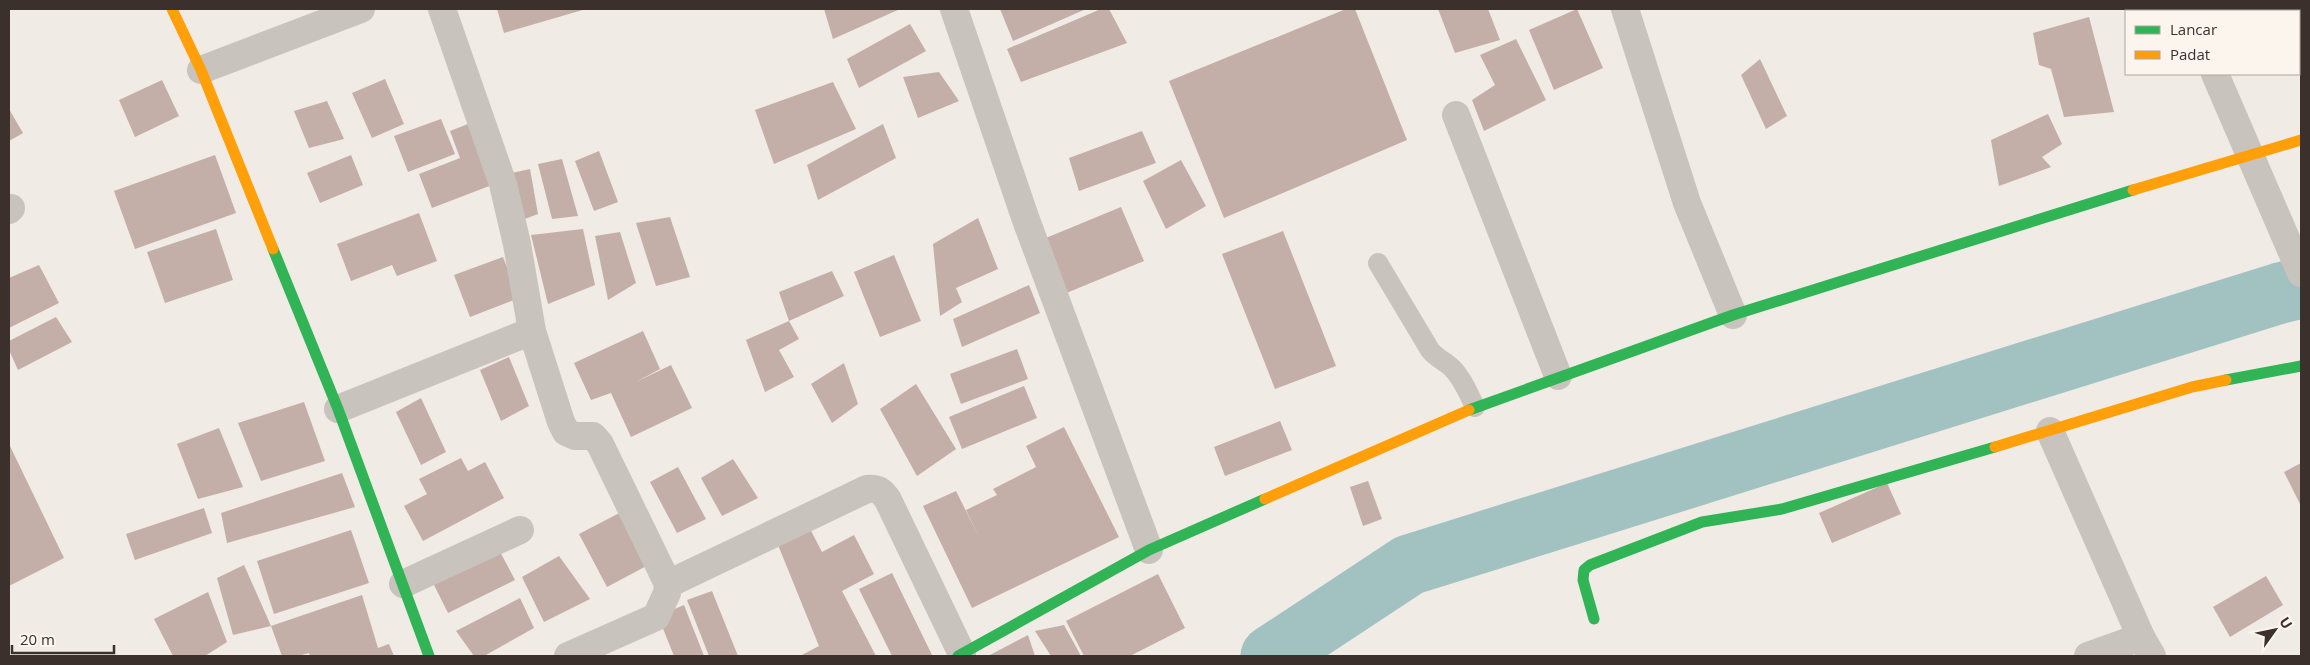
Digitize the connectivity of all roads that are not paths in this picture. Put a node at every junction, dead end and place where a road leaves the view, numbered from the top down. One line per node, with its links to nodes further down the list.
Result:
1 (172, 9): 6 (street)
2 (361, 9): 6 (street)
3 (442, 9): 14 (street)
4 (954, 9): 21 (street)
5 (1625, 9): 13 (street)
6 (201, 70): 18 (street)
7 (2215, 75): 10 (street)
8 (1456, 115): 16 (street)
9 (2301, 140): 10 (street)
10 (2249, 154): 12 (street); 13 (street)
11 (1378, 263): 17 (lane)
12 (2301, 273)
13 (1733, 315): 16 (street)
14 (532, 331): 18 (street); 23 (street)
15 (2301, 366): 19 (street)
16 (1558, 376): 17 (street)
17 (1475, 407): 21 (street)
18 (338, 409): 22 (street)
19 (2050, 431): 24 (street); 25 (street)
20 (520, 530): 22 (street)
21 (1149, 550): 26 (street)
22 (404, 584): 27 (street)
23 (668, 584): 26 (street); 28 (street)
24 (1594, 619)
25 (2146, 647): 29 (street)
26 (960, 655)
27 (429, 656)
28 (568, 656)
29 (2088, 656)

